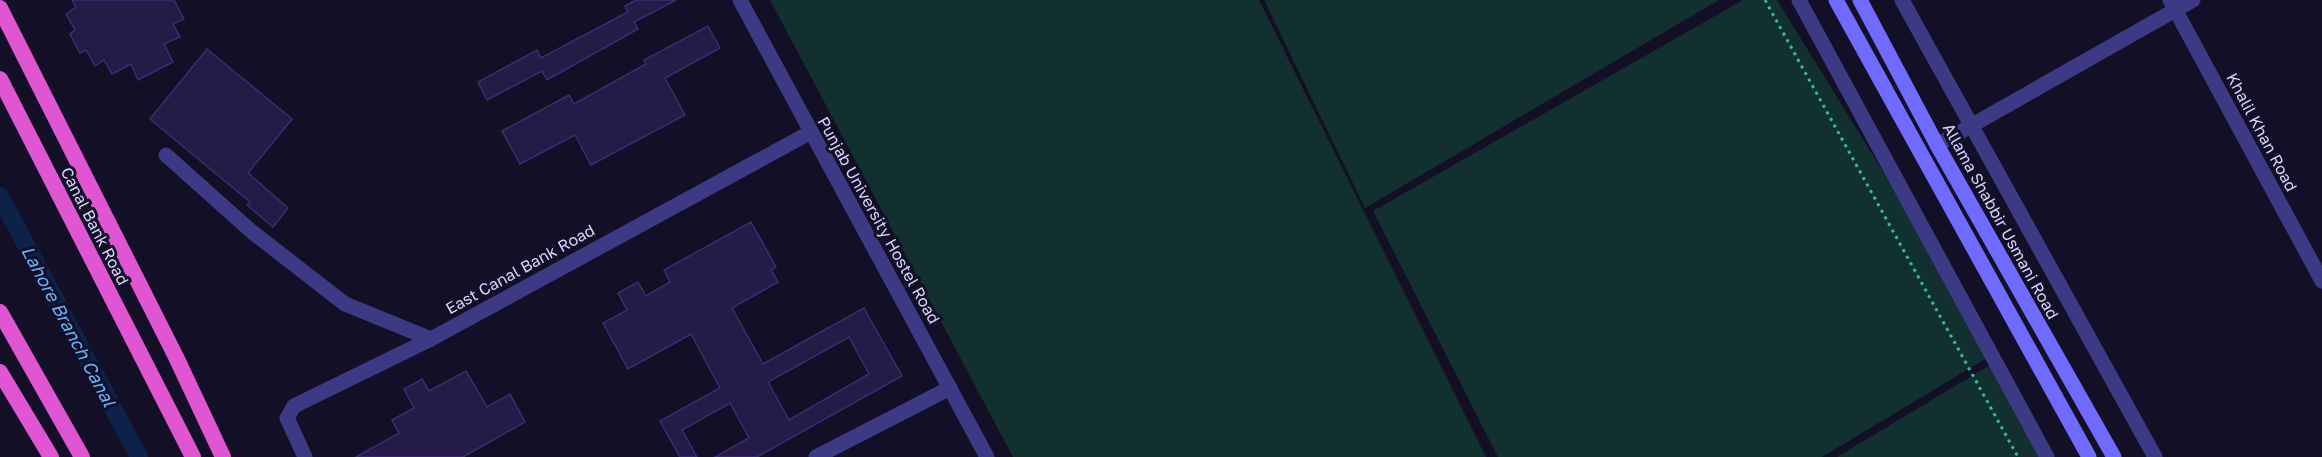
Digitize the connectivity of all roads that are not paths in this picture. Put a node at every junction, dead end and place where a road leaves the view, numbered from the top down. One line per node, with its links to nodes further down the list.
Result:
1 (741, 0): 11 (street, Punjab University Hostel Road)
2 (1799, 0): 26 (street)
3 (1836, 0): 27 (main road)
4 (1860, 0): 12 (main road, Allama Shabbir Usmani Road)
5 (1902, 0): 10 (street)
6 (2193, 0): 7 (street)
7 (2172, 5): 10 (street); 14 (street, Khalil Khan Road)
8 (0, 8): 22 (highway)
9 (0, 79): 21 (highway, Canal Bank Road)
10 (1970, 127): 12 (street); 29 (street)
11 (811, 132): 16 (street, East Canal Bank Road); 18 (street, Punjab University Hostel Road)
12 (1937, 145): 28 (main road, Allama Shabbir Usmani Road)
13 (165, 155): 16 (street)
14 (2322, 281)
15 (0, 312): 20 (highway)
16 (431, 339): 23 (street, East Canal Bank Road)
17 (0, 372): 19 (highway)
18 (950, 388): 24 (street); 25 (street, Punjab University Hostel Road)
19 (51, 457)
20 (82, 457)
21 (193, 457)
22 (223, 457)
23 (305, 457)
24 (816, 457)
25 (987, 457)
26 (2047, 457)
27 (2089, 457)
28 (2115, 457)
29 (2155, 457)

